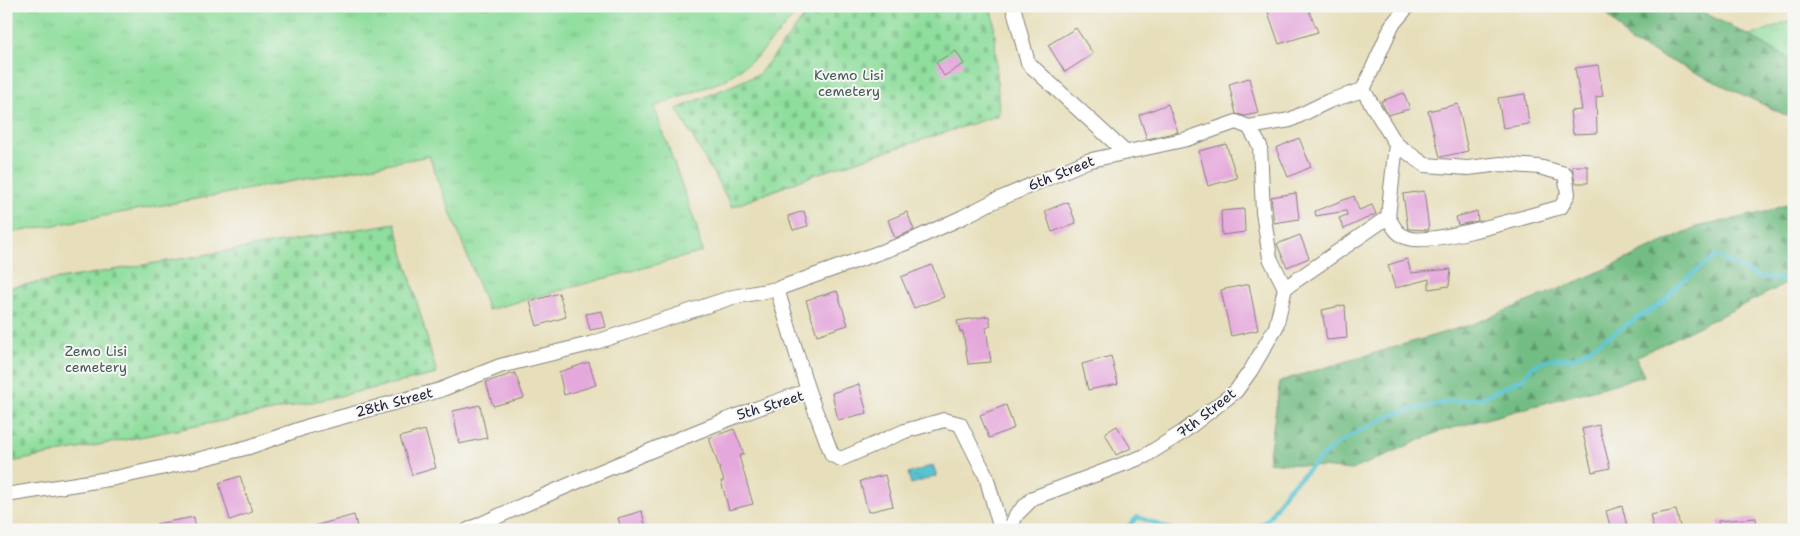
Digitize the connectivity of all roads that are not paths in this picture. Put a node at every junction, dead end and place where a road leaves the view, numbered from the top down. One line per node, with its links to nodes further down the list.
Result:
1 (1013, 6): 6 (street)
2 (1408, 6): 3 (street)
3 (1363, 90): 4 (street, 6th Street); 5 (street)
4 (1249, 127): 6 (street, 6th Street); 8 (street)
5 (1396, 144): 7 (street); 7 (street)
6 (1125, 152): 9 (street, 6th Street)
7 (1388, 217): 8 (street)
8 (1285, 288): 14 (street, 7th Street)
9 (777, 289): 10 (street); 11 (street, 28th Street)
10 (808, 391): 12 (street, 5th Street); 13 (street, 5th Street)
11 (6, 495)
12 (468, 530)
13 (1001, 530)
14 (1010, 530)

